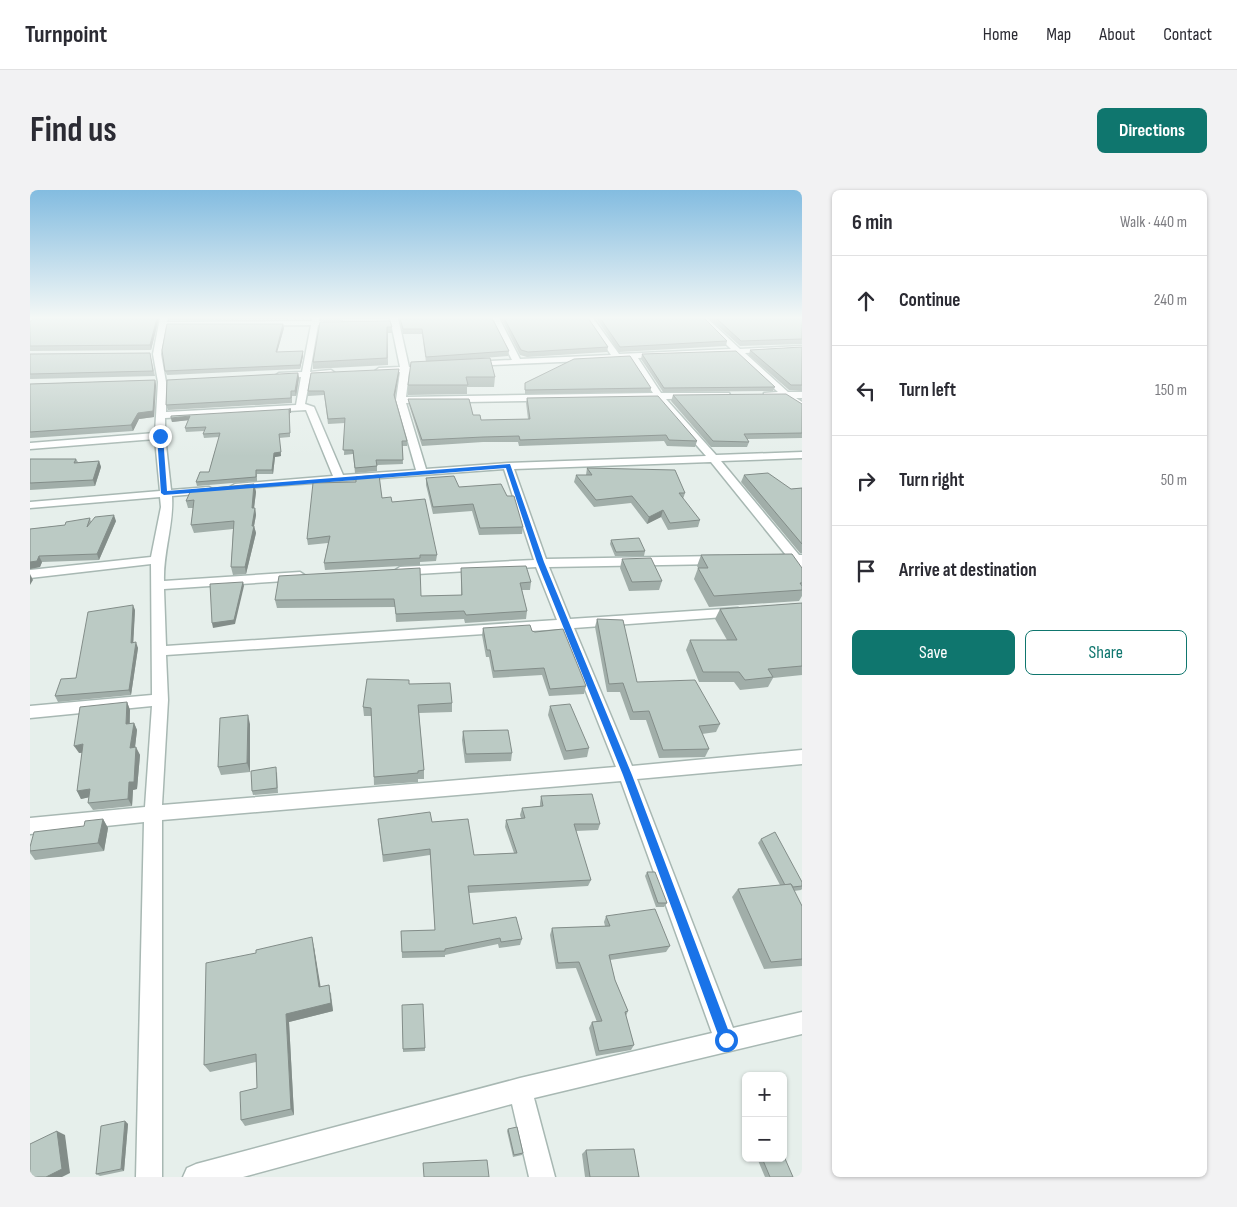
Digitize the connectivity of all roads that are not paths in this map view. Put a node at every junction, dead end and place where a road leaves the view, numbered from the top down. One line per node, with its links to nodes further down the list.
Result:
1 (156, 364): 22 (street)
2 (307, 364): 12 (street)
3 (403, 364): 9 (street)
4 (474, 364): 7 (street)
5 (638, 364): 14 (street)
6 (752, 364): 17 (street)
7 (461, 365)
8 (442, 367): 9 (street)
9 (405, 370): 10 (street); 19 (street)
10 (369, 372)
11 (341, 373): 12 (street)
12 (305, 375): 13 (street); 20 (street)
13 (267, 377)
14 (658, 395): 15 (street); 19 (street); 26 (street)
15 (737, 395)
16 (757, 395): 17 (street)
17 (786, 395): 18 (street); 21 (street)
18 (802, 395)
19 (400, 400): 28 (street)
20 (300, 406): 22 (street); 29 (street)
21 (802, 406)
22 (160, 415): 23 (street)
23 (160, 436): 24 (street); 30 (street)
24 (30, 446)
25 (802, 455): 26 (street)
26 (712, 457): 27 (street); 36 (street)
27 (508, 466): 28 (street); 35 (street)
28 (422, 472): 29 (street)
29 (338, 479): 30 (street)
30 (164, 493): 31 (street); 32 (street)
31 (30, 505)
32 (157, 560): 38 (street); 40 (street)
33 (728, 560): 35 (street)
34 (758, 560): 36 (street)
35 (541, 562): 37 (street); 42 (street)
36 (800, 562)
37 (384, 572)
38 (30, 574)
39 (316, 576): 40 (street)
40 (159, 584): 43 (street)
41 (752, 611): 42 (street)
42 (564, 623): 43 (street); 47 (street)
43 (160, 651): 44 (street)
44 (160, 700): 45 (street); 48 (street)
45 (30, 712)
46 (802, 757): 47 (street)
47 (627, 775): 48 (street); 51 (street)
48 (153, 813): 49 (street); 53 (street)
49 (30, 826)
50 (802, 1023): 51 (street)
51 (726, 1040): 52 (street)
52 (520, 1090): 54 (street); 55 (street)
53 (149, 1177)
54 (196, 1177)
55 (542, 1177)

